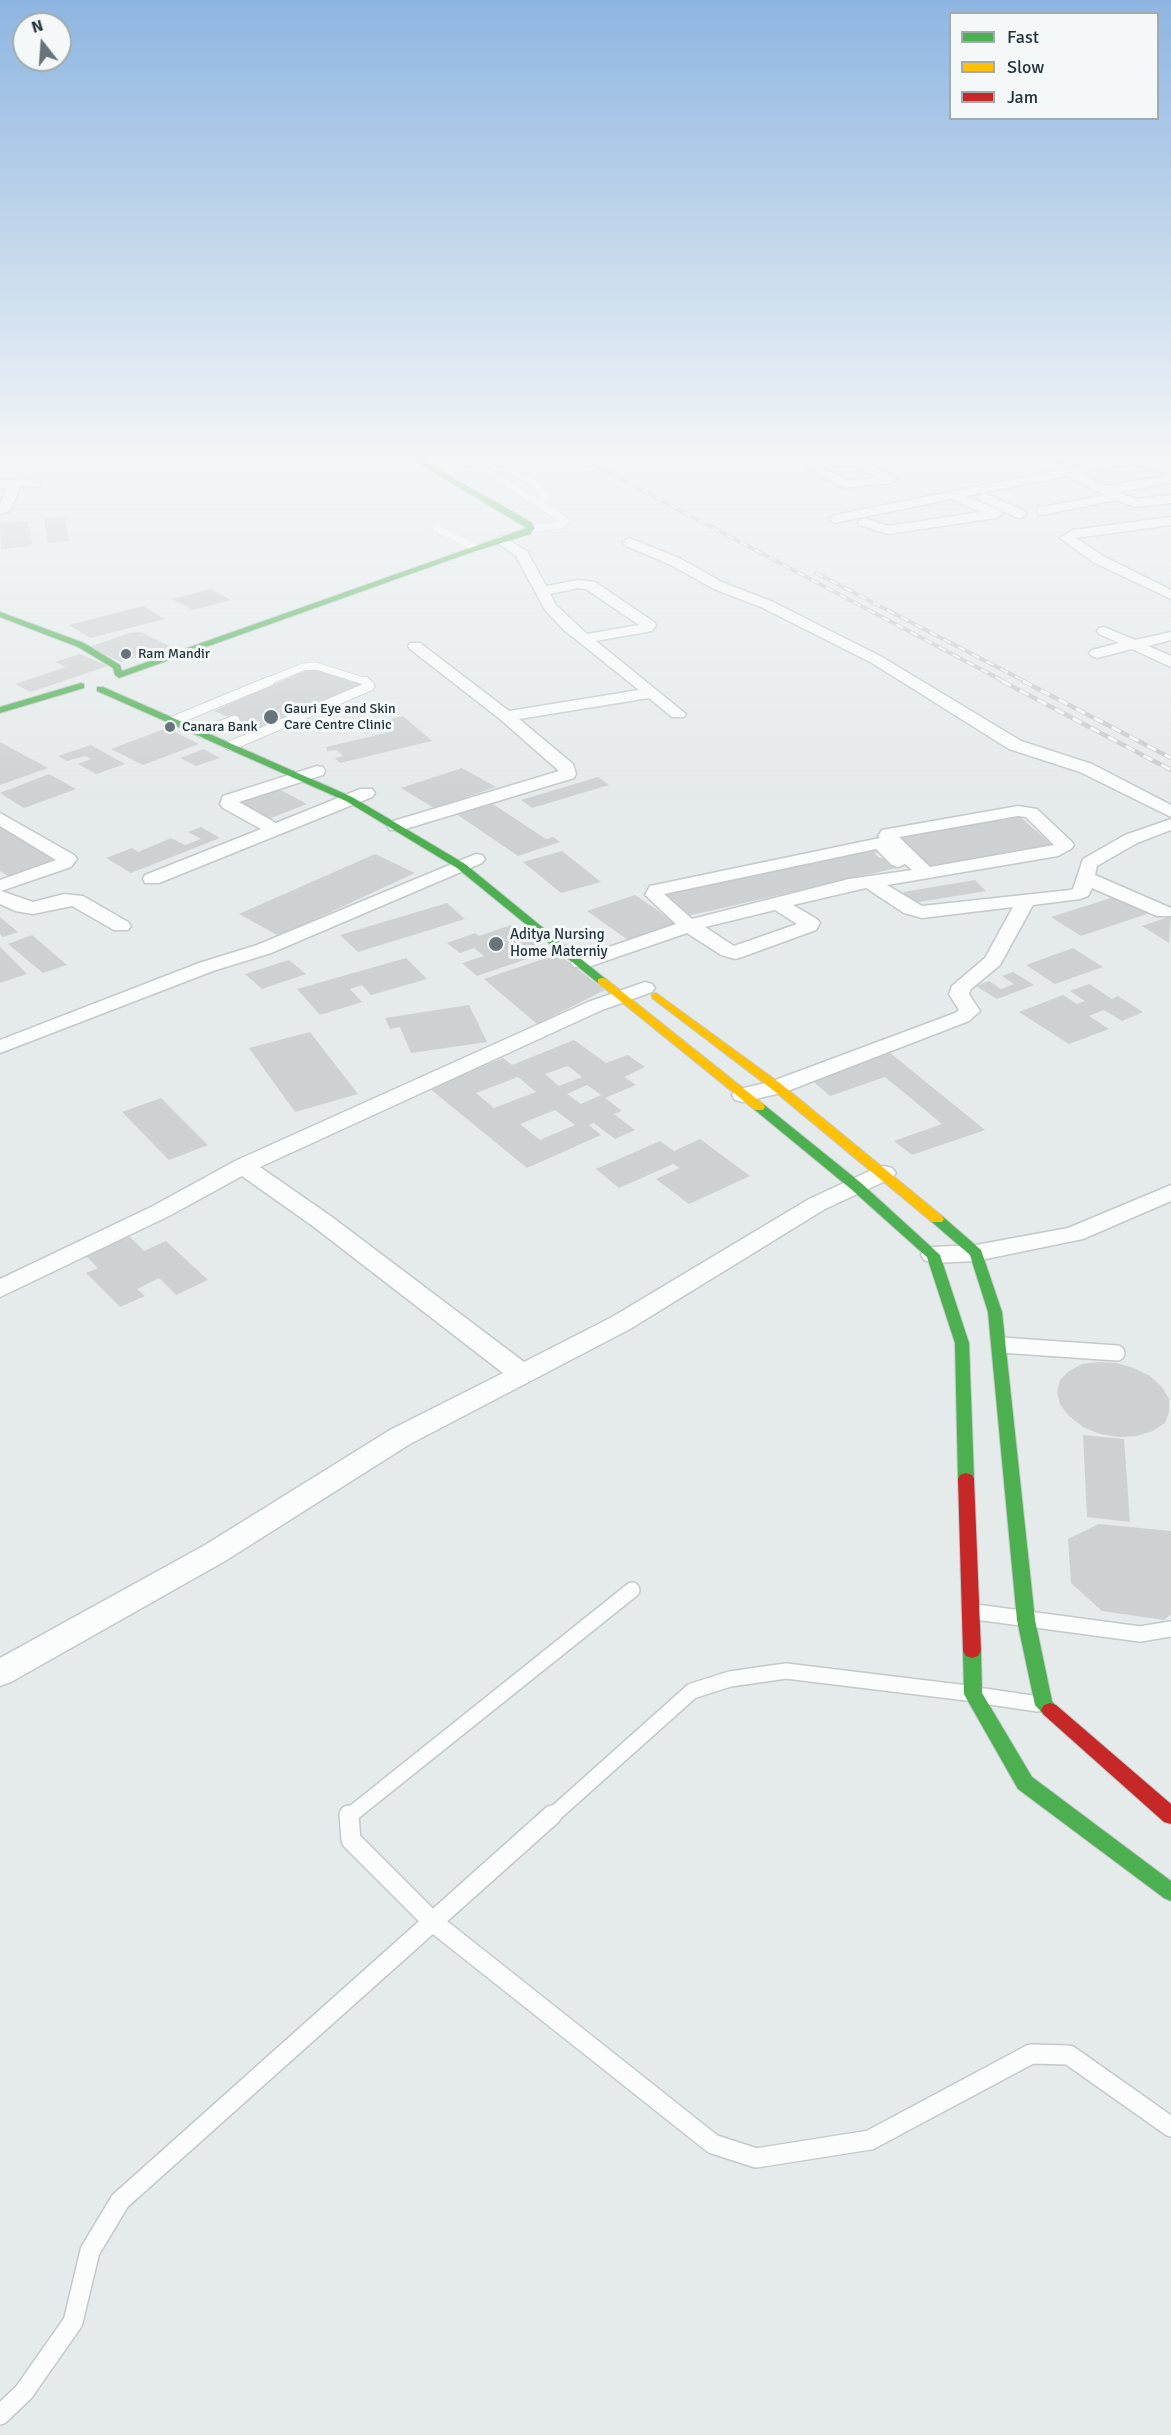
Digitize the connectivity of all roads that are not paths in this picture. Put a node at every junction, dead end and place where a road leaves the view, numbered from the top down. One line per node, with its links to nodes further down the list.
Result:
1 (406, 574): 16 (street)
2 (534, 574): 5 (street)
3 (697, 574): 32 (street)
4 (1128, 574): 6 (street)
5 (544, 591): 10 (street); 10 (street)
6 (1171, 595)
7 (0, 614): 16 (street)
8 (1104, 631): 11 (street)
9 (1171, 636): 11 (street)
10 (584, 639): 18 (street)
11 (1134, 645): 13 (street); 14 (street)
12 (415, 646): 22 (street)
13 (1097, 653)
14 (1171, 662)
15 (87, 678): 16 (street); 17 (street); 19 (street)
16 (118, 680): 17 (street); 21 (street)
17 (100, 689): 24 (street)
18 (652, 693): 20 (street); 22 (street)
19 (0, 710)
20 (678, 714)
21 (190, 715): 24 (lane); 25 (street); 27 (lane)
22 (506, 716): 34 (street)
23 (235, 720): 25 (lane)
24 (173, 721): 26 (street)
25 (219, 726): 26 (lane); 27 (street)
26 (201, 733): 28 (street)
27 (248, 739): 28 (lane); 29 (street)
28 (230, 746): 30 (street)
29 (317, 771): 30 (street); 31 (street)
30 (299, 776): 31 (street); 36 (street)
31 (364, 797): 34 (street); 36 (street)
32 (1171, 812)
33 (0, 818): 42 (street)
34 (396, 818): 37 (street)
35 (1171, 824): 39 (street)
36 (274, 829): 40 (street)
37 (470, 860): 48 (street); 50 (street)
38 (919, 874): 38 (street); 41 (street); 47 (street)
39 (1085, 878): 43 (street); 45 (street)
40 (152, 879)
41 (870, 882): 43 (street); 44 (street)
42 (1, 887): 46 (street)
43 (1026, 901): 51 (street)
44 (777, 903): 47 (street); 47 (street)
45 (1164, 912)
46 (121, 926)
47 (689, 926): 48 (street)
48 (591, 956): 49 (street); 49 (street)
49 (628, 982): 51 (street); 52 (street); 53 (street)
50 (0, 1047)
51 (777, 1087): 52 (street); 54 (street)
52 (743, 1095): 55 (street)
53 (243, 1166): 59 (street); 63 (street)
54 (884, 1173): 55 (street); 57 (street)
55 (856, 1186): 58 (street); 63 (street)
56 (1171, 1192): 57 (street)
57 (976, 1253): 58 (street); 61 (street)
58 (933, 1256): 60 (street)
59 (0, 1289)
60 (972, 1343): 61 (lane); 65 (street)
61 (1000, 1346): 62 (lane); 66 (street)
62 (1117, 1353)
63 (522, 1374): 68 (street)
64 (632, 1590): 73 (lane)
65 (970, 1611): 66 (lane); 69 (street)
66 (1026, 1620): 67 (lane); 70 (street)
67 (1171, 1629)
68 (0, 1673)
69 (974, 1694): 70 (lane); 72 (street); 73 (lane)
70 (1044, 1705): 71 (street)
71 (1171, 1816)
72 (1171, 1892)
73 (433, 1922): 74 (lane); 75 (lane)
74 (1171, 2127)
75 (0, 2415)

